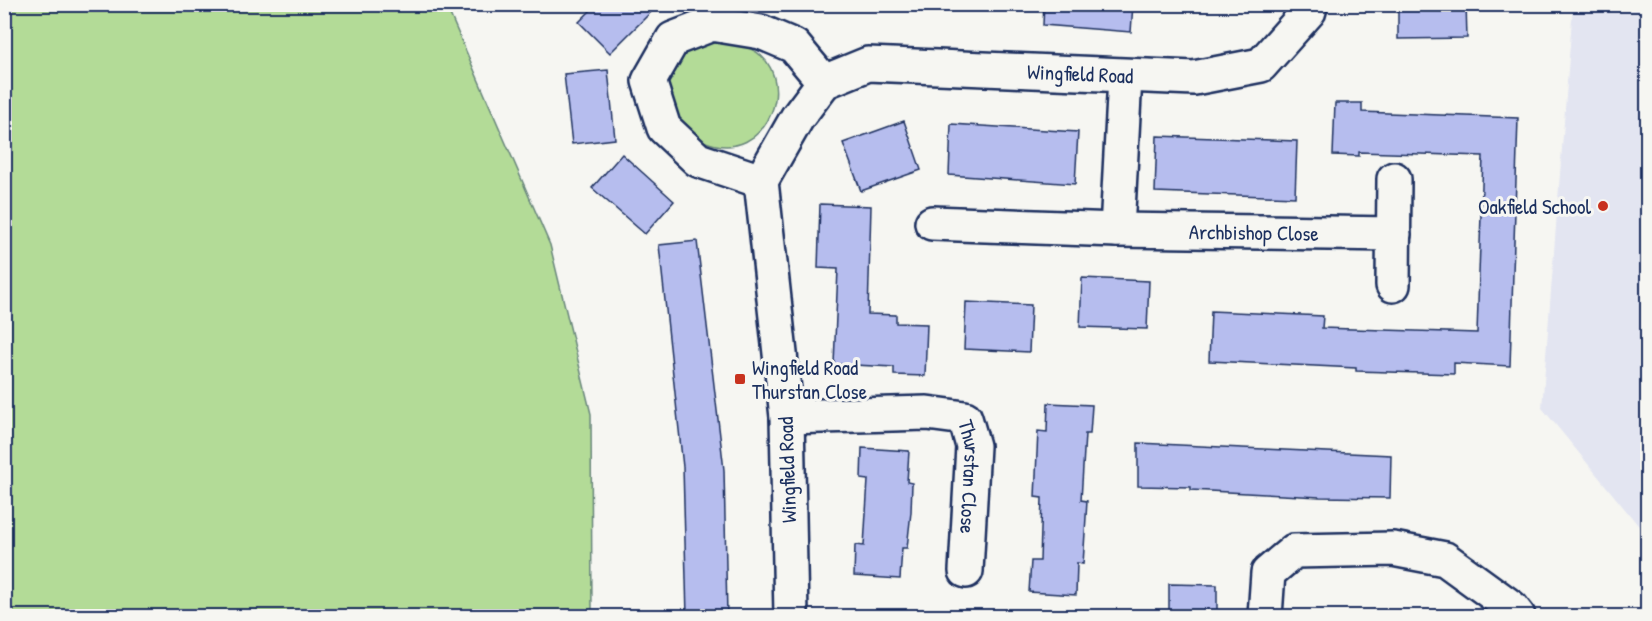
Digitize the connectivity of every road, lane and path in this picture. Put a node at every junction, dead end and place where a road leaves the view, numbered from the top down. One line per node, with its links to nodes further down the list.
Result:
1 (1310, 4): 2 (street, Wingfield Road)
2 (1125, 77): 3 (street, Wingfield Road); 7 (street)
3 (824, 82): 5 (street); 5 (street)
4 (1394, 179): 8 (street)
5 (761, 181): 10 (street, Wingfield Road)
6 (932, 223): 7 (street, Archbishop Close)
7 (1117, 230): 8 (street, Archbishop Close)
8 (1394, 234): 9 (street)
9 (1393, 285)
10 (787, 417): 11 (street, Thurstan Close); 12 (street, Wingfield Road)
11 (966, 571)
12 (791, 616)
13 (1265, 616): 14 (street)
14 (1518, 616)

